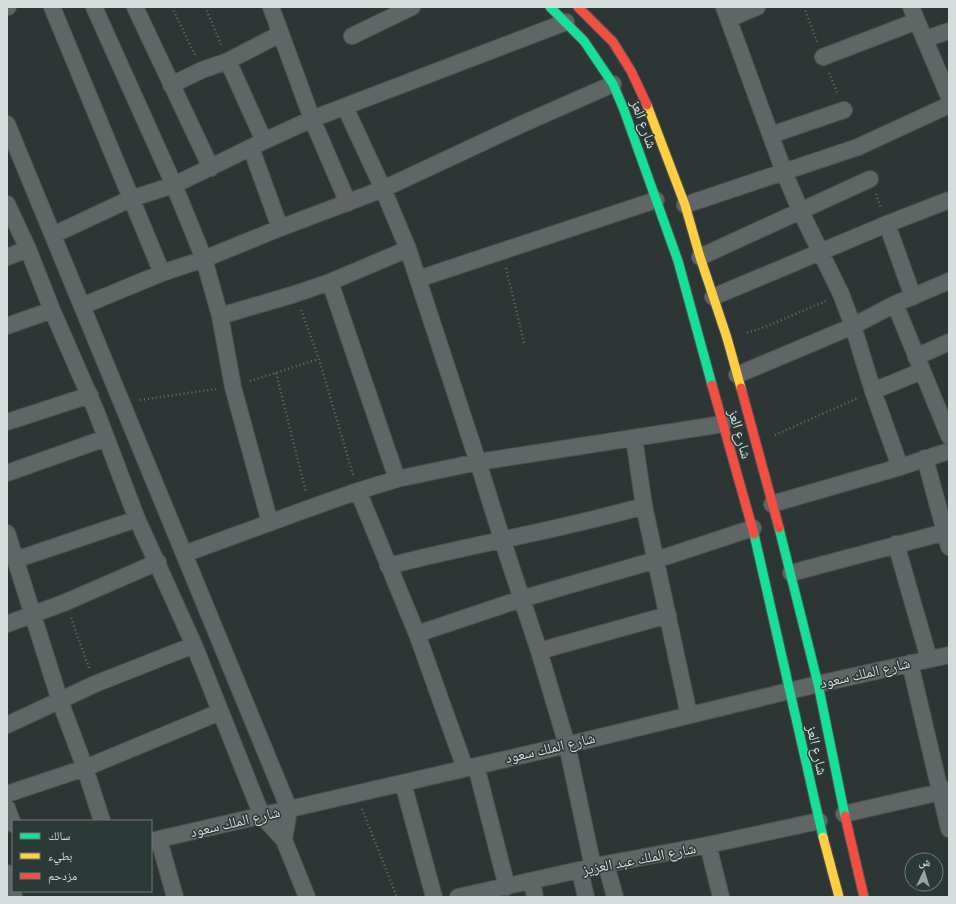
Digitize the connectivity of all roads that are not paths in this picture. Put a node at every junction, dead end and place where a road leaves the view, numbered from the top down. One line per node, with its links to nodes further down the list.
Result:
1 (52, 7): 33 (street)
2 (94, 7): 31 (street)
3 (135, 7): 19 (street)
4 (270, 7): 13 (street)
5 (412, 7): 14 (street)
6 (550, 7): 11 (main road, شارع العز)
7 (757, 7): 9 (street)
8 (582, 8): 38 (main road, شارع العز)
9 (727, 13): 26 (street)
10 (914, 14): 15 (street); 16 (street)
11 (566, 22): 18 (main road, شارع العز); 22 (street)
12 (949, 31): 15 (street)
13 (280, 34): 17 (street); 24 (street)
14 (352, 36)
15 (925, 39): 20 (street)
16 (823, 57)
17 (228, 61): 19 (street); 27 (street)
18 (613, 84): 32 (street); 34 (main road, شارع العز)
19 (171, 85): 28 (street)
20 (949, 97)
21 (949, 105): 29 (street)
22 (345, 107): 24 (street); 32 (street)
23 (844, 110): 26 (street)
24 (312, 119): 27 (street); 36 (street)
25 (7, 124): 42 (street)
26 (772, 136): 29 (street)
27 (258, 145): 28 (street); 41 (street)
28 (211, 168): 31 (street)
29 (784, 172): 38 (street); 39 (street)
30 (870, 179): 39 (street)
31 (174, 185): 33 (street); 48 (street)
32 (383, 189): 36 (street); 44 (street)
33 (130, 199): 42 (street); 49 (street)
34 (656, 200): 50 (street); 67 (main road, شارع العز)
35 (949, 200): 40 (street)
36 (348, 203): 41 (street)
37 (7, 204): 43 (street)
38 (685, 205): 46 (main road, شارع العز)
39 (801, 212): 45 (street); 46 (street)
40 (887, 224): 45 (street); 53 (street)
41 (280, 228): 48 (street)
42 (52, 235): 56 (street)
43 (28, 249): 47 (street); 57 (street)
44 (408, 249): 50 (street); 52 (street)
45 (820, 252): 54 (street); 60 (street)
46 (700, 257): 54 (main road, شارع العز)
47 (7, 258)
48 (204, 259): 49 (street); 58 (street)
49 (162, 274): 56 (street)
50 (418, 279): 73 (street)
51 (949, 281): 53 (street)
52 (330, 282): 58 (street); 76 (street)
53 (913, 296): 55 (street)
54 (713, 297): 63 (main road, شارع العز)
55 (895, 304): 60 (street); 62 (street)
56 (82, 306): 87 (street)
57 (52, 310): 59 (street); 65 (street)
58 (220, 316): 81 (street)
59 (7, 326)
60 (853, 326): 63 (street); 64 (street)
61 (949, 342): 62 (street)
62 (919, 364): 64 (street); 68 (street)
63 (736, 374): 78 (main road, شارع العز)
64 (873, 391): 74 (street)
65 (90, 395): 66 (street); 69 (street)
66 (7, 422)
67 (723, 424): 70 (street); 82 (main road, شارع العز)
68 (949, 436)
69 (106, 438): 75 (street); 80 (street)
70 (634, 438): 73 (street); 79 (street)
71 (949, 451): 72 (street)
72 (925, 458): 74 (street); 84 (street)
73 (478, 462): 76 (street); 85 (street)
74 (900, 467): 78 (street)
75 (7, 473)
76 (396, 479): 77 (street)
77 (358, 491): 81 (street); 91 (street)
78 (772, 504): 92 (main road, شارع العز)
79 (644, 506): 85 (street); 89 (street)
80 (137, 519): 88 (street); 90 (street)
81 (270, 523): 87 (street)
82 (753, 528): 89 (street); 104 (main road, شارع العز)
83 (7, 533): 88 (street)
84 (948, 537): 86 (street)
85 (502, 539): 91 (street); 93 (street)
86 (896, 544): 92 (street); 101 (street)
87 (184, 554): 116 (street)
88 (15, 560): 94 (street)
89 (656, 560): 93 (street); 95 (street)
90 (158, 562): 94 (street); 98 (street)
91 (388, 566): 97 (street)
92 (790, 572): 103 (main road, شارع العز)
93 (521, 599): 97 (street); 99 (street)
94 (32, 615): 96 (street); 105 (street)
95 (668, 615): 99 (street); 107 (street)
96 (7, 624)
97 (417, 634): 110 (street)
98 (194, 645): 105 (street); 106 (street)
99 (539, 651): 109 (street)
100 (949, 654): 101 (street, شارع الملك سعود)
101 (929, 659): 102 (street, شارع الملك سعود)
102 (910, 663): 103 (street, شارع الملك سعود); 113 (street)
103 (818, 684): 104 (street, شارع الملك سعود); 117 (main road, شارع العز)
104 (789, 692): 107 (street, شارع الملك سعود); 121 (main road, شارع العز)
105 (60, 701): 108 (street); 111 (street)
106 (220, 712): 111 (street); 118 (street)
107 (689, 715): 109 (street, شارع الملك سعود)
108 (7, 725)
109 (567, 745): 110 (street, شارع الملك سعود); 126 (street)
110 (470, 767): 112 (street, شارع الملك سعود); 129 (street)
111 (85, 768): 114 (street); 119 (street)
112 (403, 783): 116 (street, شارع الملك سعود); 134 (street)
113 (945, 791): 117 (street); 122 (street)
114 (7, 794)
115 (7, 808): 120 (street)
116 (289, 809): 118 (street, شارع الملك سعود); 124 (street)
117 (844, 814): 141 (main road, شارع العز)
118 (262, 816): 123 (street, شارع الملك سعود); 124 (street)
119 (102, 820)
120 (12, 821)
121 (819, 821): 125 (street, شارع الملك عبد العزيز); 140 (main road, شارع العز)
122 (949, 829)
123 (155, 840): 132 (street)
124 (284, 840): 133 (street)
125 (708, 845): 126 (street, شارع الملك عبد العزيز); 139 (street)
126 (593, 867): 128 (street, شارع الملك عبد العزيز); 137 (street); 138 (street)
127 (7, 873): 130 (street)
128 (532, 881): 129 (street, شارع الملك عبد العزيز); 136 (street)
129 (507, 887): 131 (street, شارع الملك عبد العزيز)
130 (12, 890)
131 (490, 894): 135 (street, شارع الملك عبد العزيز)
132 (175, 897)
133 (307, 897)
134 (434, 897)
135 (458, 897)
136 (535, 897)
137 (586, 897)
138 (614, 897)
139 (721, 897)
140 (839, 897)
141 (864, 897)

